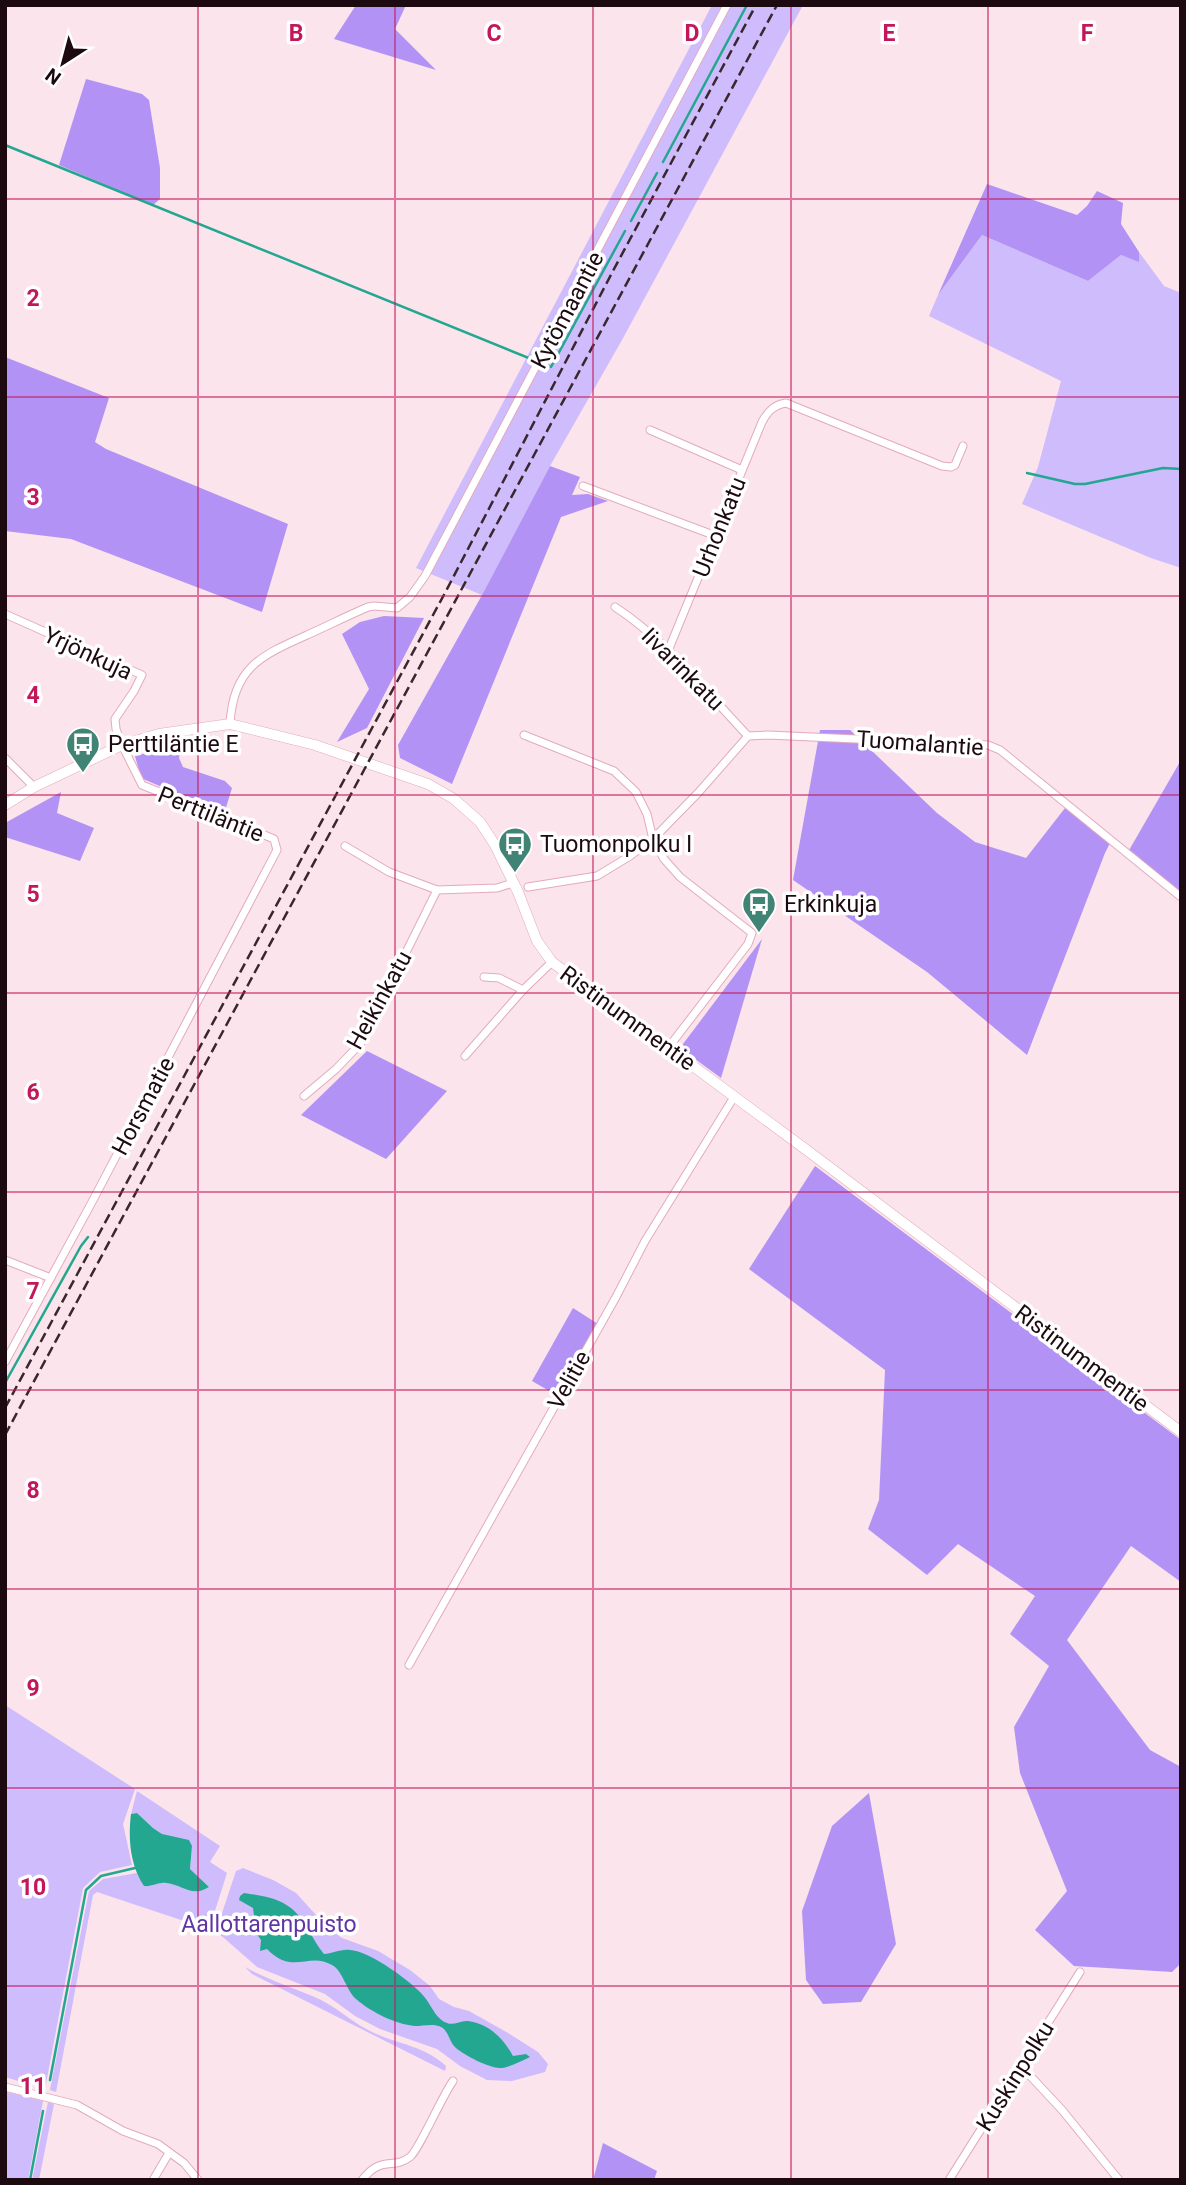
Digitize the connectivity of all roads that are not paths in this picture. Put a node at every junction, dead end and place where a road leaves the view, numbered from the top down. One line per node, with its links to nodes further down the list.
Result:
1 (727, 5): 10 (street, Kytömaantie)
2 (650, 430): 4 (street)
3 (962, 446): 4 (street, Urhonkatu)
4 (742, 470): 6 (street, Urhonkatu)
5 (583, 486): 6 (street)
6 (716, 536): 9 (street, Urhonkatu)
7 (615, 607): 9 (street, Iivarinkatu)
8 (5, 614): 13 (street, Yrjönkuja)
9 (668, 651): 12 (street, Iivarinkatu)
10 (230, 724): 13 (street, Ristinummentie); 20 (street, Ristinummentie)
11 (524, 735): 17 (street)
12 (748, 736): 17 (street); 23 (street, Tuomalantie)
13 (121, 745): 15 (street, Ristinummentie); 19 (street, Perttiläntie)
14 (5, 758): 15 (street)
15 (34, 787): 16 (street, Ristinummentie)
16 (5, 804)
17 (653, 839): 21 (street); 27 (street)
18 (345, 846): 22 (street)
19 (277, 850): 32 (street, Horsmatie)
20 (513, 883): 22 (street); 24 (street, Ristinummentie)
21 (528, 887)
22 (437, 890): 29 (street, Heikinkatu)
23 (1181, 897)
24 (552, 962): 26 (street); 27 (street, Ristinummentie)
25 (484, 977): 26 (street)
26 (523, 990): 28 (street)
27 (668, 1048): 30 (street, Ristinummentie)
28 (465, 1056)
29 (304, 1096)
30 (734, 1097): 34 (street, Ristinummentie); 35 (street, Velitie)
31 (5, 1260): 32 (street)
32 (51, 1278): 33 (street, Horsmatie)
33 (5, 1362)
34 (1181, 1432)
35 (408, 1665)
36 (1080, 1972): 37 (street, Kuskinpolku)
37 (1021, 2066): 44 (street, Kuskinpolku); 45 (street)
38 (453, 2081): 43 (street)
39 (5, 2087): 40 (street)
40 (169, 2153): 41 (street); 42 (street)
41 (153, 2180)
42 (198, 2180)
43 (362, 2180)
44 (949, 2180)
45 (1119, 2180)

